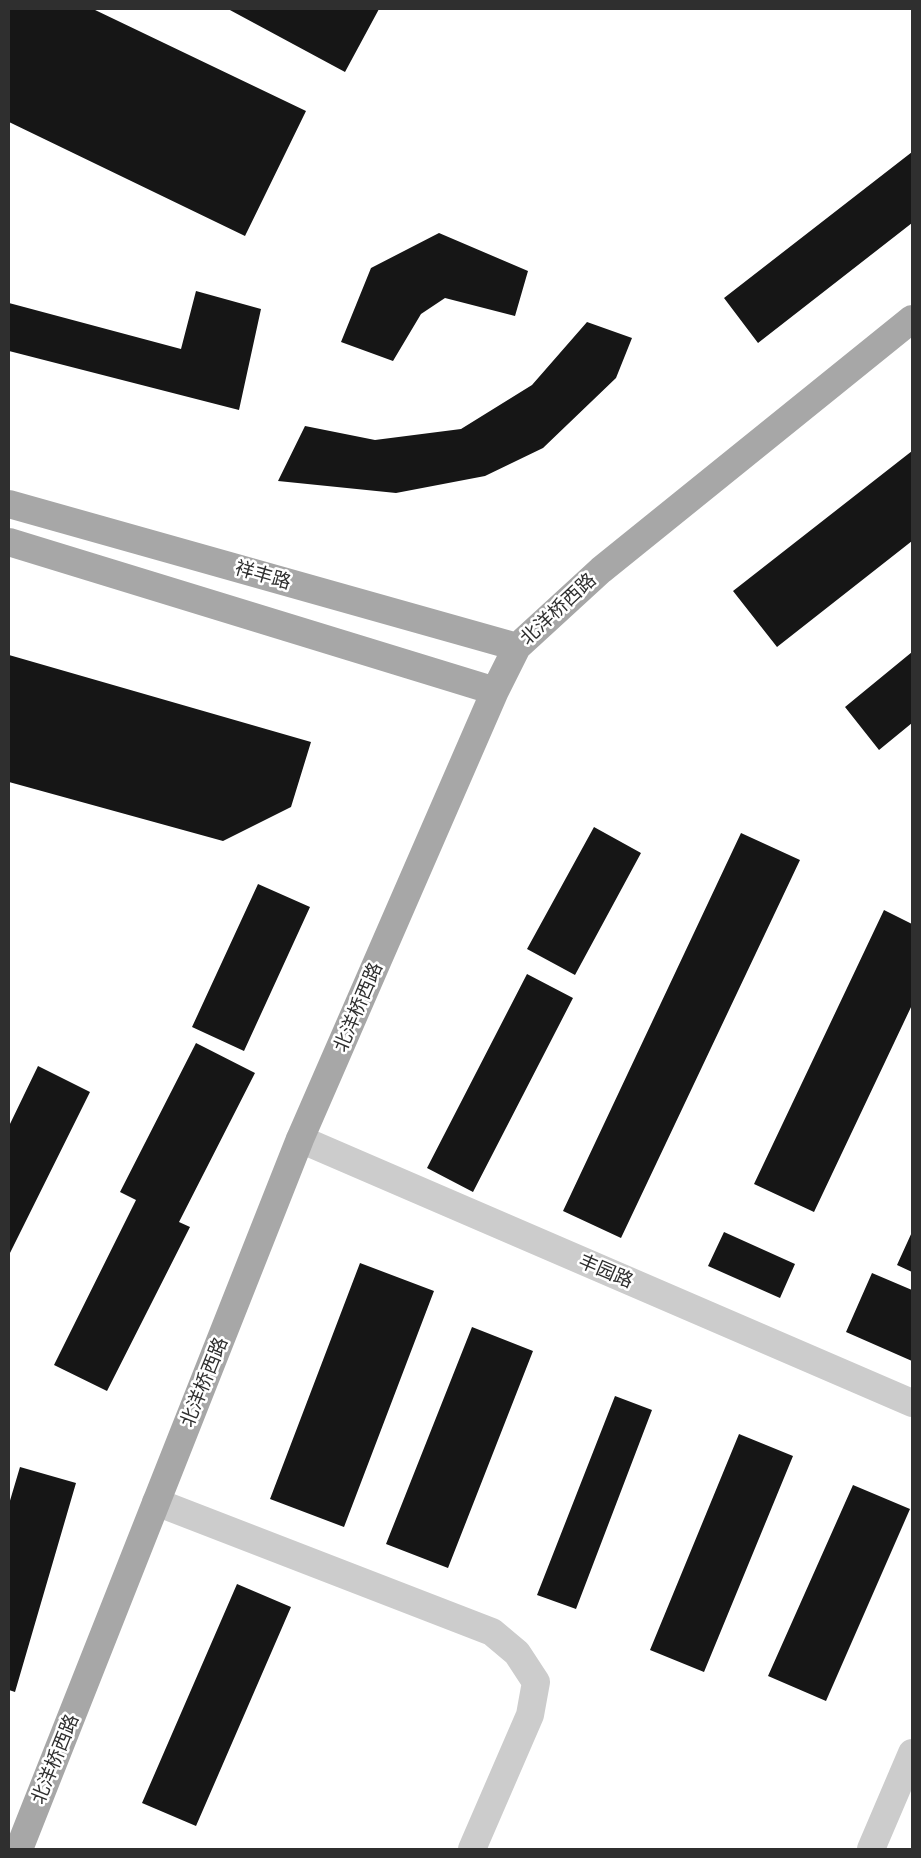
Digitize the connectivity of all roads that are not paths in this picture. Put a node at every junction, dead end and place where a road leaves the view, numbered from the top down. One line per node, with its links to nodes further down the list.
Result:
1 (912, 320): 4 (main road, 北洋桥西路)
2 (9, 504): 4 (main road, 祥丰路)
3 (9, 542): 5 (main road)
4 (517, 647): 5 (main road, 北洋桥西路)
5 (495, 691): 6 (main road, 北洋桥西路)
6 (300, 1140): 7 (street, 丰园路); 8 (main road, 北洋桥西路)
7 (912, 1403)
8 (156, 1502): 10 (main road, 北洋桥西路); 11 (street)
9 (912, 1753): 12 (street)
10 (19, 1849)
11 (472, 1849)
12 (871, 1849)

